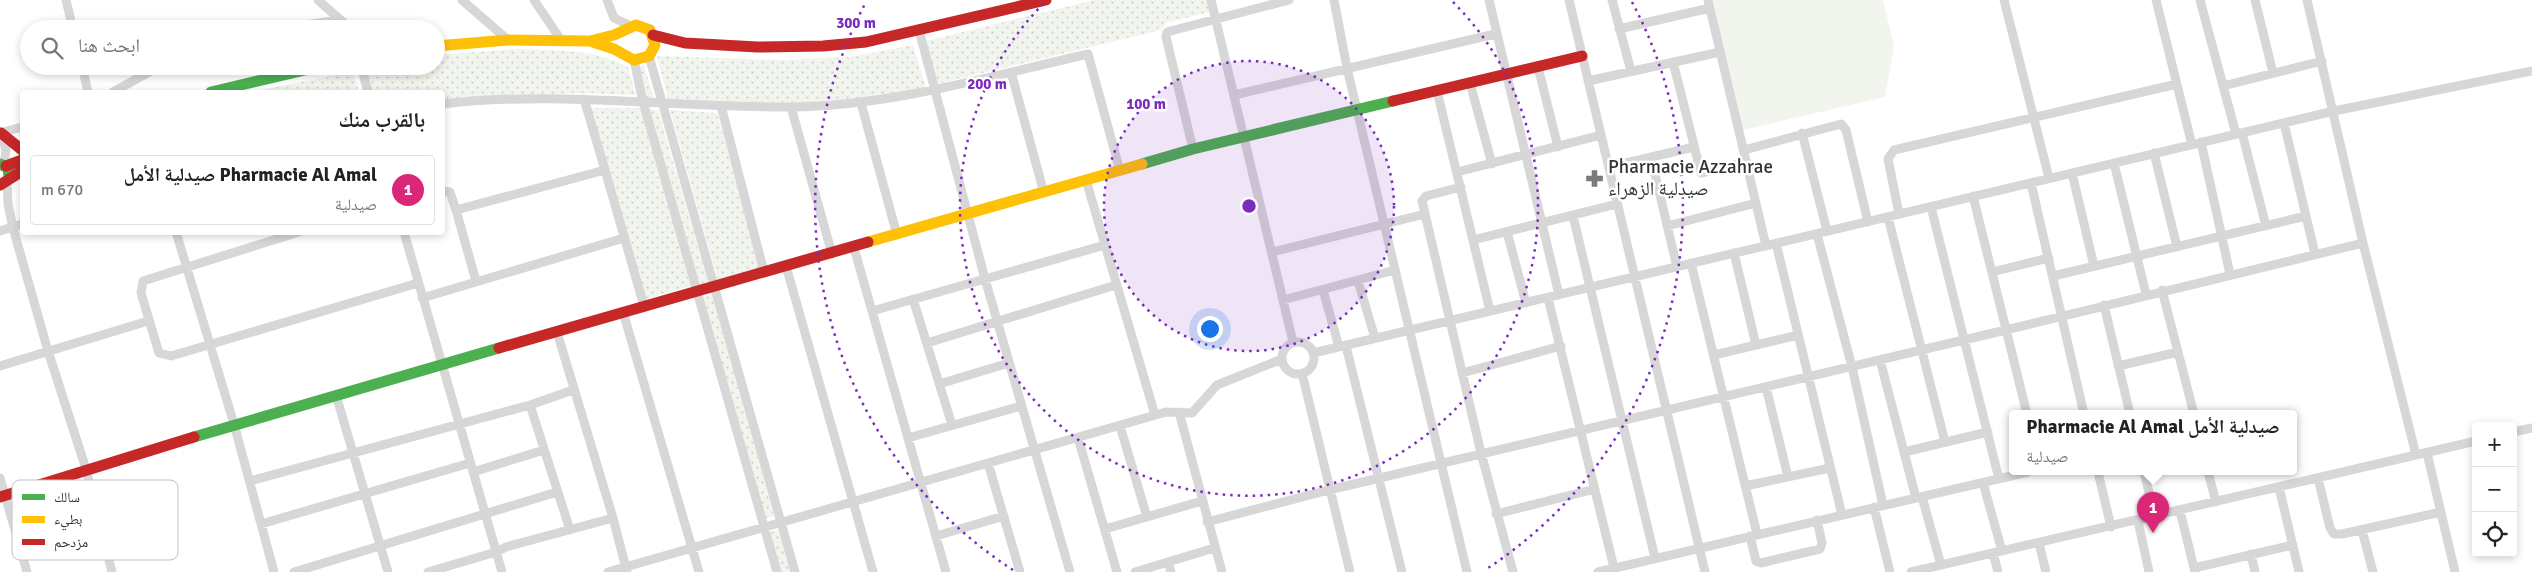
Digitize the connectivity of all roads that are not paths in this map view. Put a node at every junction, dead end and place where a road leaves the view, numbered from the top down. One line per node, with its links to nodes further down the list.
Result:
1 (66, 0): 20 (street)
2 (318, 0): 21 (street)
3 (462, 0): 27 (street)
4 (534, 0): 28 (street)
5 (608, 0): 22 (street)
6 (1046, 0): 24 (street)
7 (1211, 0): 19 (street)
8 (1289, 0): 19 (street)
9 (1334, 0): 40 (street)
10 (1488, 0): 25 (street)
11 (1569, 0): 35 (street)
12 (1612, 0): 23 (street)
13 (2004, 0): 70 (street)
14 (2156, 0): 52 (street)
15 (2200, 0): 53 (street)
16 (2255, 0): 44 (street)
17 (2307, 0): 37 (street)
18 (1709, 4): 23 (street); 32 (street)
19 (1216, 18): 60 (street); 82 (street)
20 (71, 20)
21 (340, 20)
22 (627, 29): 26 (street); 29 (street); 34 (street)
23 (1619, 29): 41 (street)
24 (919, 30): 30 (street); 54 (street)
25 (1495, 34): 40 (street); 45 (street)
26 (653, 35): 30 (street); 33 (street)
27 (508, 40): 28 (street); 31 (street)
28 (561, 40): 29 (street)
29 (590, 41): 34 (street)
30 (685, 43): 33 (street)
31 (445, 45)
32 (1720, 52): 38 (street); 83 (street)
33 (651, 53): 36 (street); 63 (street)
34 (623, 54): 36 (street)
35 (1582, 56): 39 (street); 50 (street)
36 (634, 60): 62 (street)
37 (2322, 61): 44 (street); 69 (street)
38 (1673, 62): 41 (street); 80 (street)
39 (1538, 67): 45 (street); 79 (street)
40 (1347, 68): 60 (street); 68 (street)
41 (1630, 71): 50 (street)
42 (2532, 71): 69 (street)
43 (1011, 72): 54 (street); 94 (street); 104 (street)
44 (2274, 73): 53 (street)
45 (1505, 74): 51 (street); 85 (street)
46 (84, 75): 55 (street)
47 (144, 75): 56 (street)
48 (284, 75): 57 (street)
49 (363, 75): 58 (street)
50 (1588, 81): 76 (street)
51 (1470, 83): 59 (street); 90 (street)
52 (2177, 84): 70 (street); 78 (street)
53 (2223, 86): 75 (street)
54 (935, 89): 64 (street); 113 (street)
55 (88, 90)
56 (117, 90)
57 (220, 90)
58 (367, 90)
59 (1437, 91): 68 (street); 95 (street)
60 (1234, 96): 77 (street)
61 (584, 99): 62 (street); 65 (street); 92 (street)
62 (643, 102): 63 (street); 165 (street)
63 (661, 102): 66 (street); 162 (street)
64 (861, 103): 67 (street); 131 (street)
65 (445, 104)
66 (721, 106): 67 (street); 153 (street)
67 (791, 107): 143 (street)
68 (1358, 110): 77 (street); 120 (street)
69 (2334, 111): 71 (street); 135 (street)
70 (2035, 116): 98 (street); 112 (street)
71 (2284, 123): 75 (street); 115 (street)
72 (20, 127): 73 (street)
73 (0, 132): 81 (street); 96 (street)
74 (1802, 133): 83 (street); 117 (street); 125 (street)
75 (2239, 133): 78 (street); 122 (street)
76 (1601, 135): 79 (street); 91 (street)
77 (1244, 136): 82 (street); 141 (street)
78 (2196, 144): 84 (street); 132 (street)
79 (1558, 147): 85 (street)
80 (1694, 147): 86 (street); 88 (street)
81 (20, 148)
82 (1193, 149): 94 (street)
83 (1744, 150): 88 (street)
84 (2154, 153): 89 (street); 139 (street)
85 (1526, 155): 90 (street); 118 (street)
86 (1651, 157): 91 (street); 121 (street)
87 (20, 161): 96 (street)
88 (1746, 162): 106 (street)
89 (2114, 163): 97 (street); 145 (street)
90 (1492, 164): 95 (street)
91 (1609, 167): 108 (street)
92 (605, 170): 110 (street); 133 (street)
93 (20, 171): 96 (street)
94 (1120, 171): 99 (street)
95 (1457, 172): 101 (street)
96 (4, 173): 107 (street)
97 (2072, 173): 98 (street); 149 (street)
98 (2049, 178): 100 (street)
99 (1086, 180): 104 (street); 137 (street)
100 (2031, 183): 105 (street); 146 (street)
101 (1461, 187): 111 (street); 134 (street)
102 (445, 191): 110 (street)
103 (0, 192): 107 (street)
104 (1044, 193): 113 (street)
105 (1973, 196): 109 (street); 154 (street)
106 (1756, 203): 121 (street); 138 (street)
107 (8, 204): 123 (street)
108 (1617, 204): 114 (street); 157 (street)
109 (1931, 206): 112 (street); 189 (street)
110 (456, 210): 160 (street)
111 (1425, 214): 120 (street); 182 (street)
112 (1899, 214): 116 (street)
113 (967, 215): 131 (street); 158 (street)
114 (1573, 216): 118 (street); 164 (street)
115 (2306, 216): 122 (street); 144 (street)
116 (1888, 217): 117 (street); 196 (street)
117 (1868, 222): 125 (street)
118 (1542, 223): 126 (street); 169 (street)
119 (20, 225): 123 (street)
120 (1384, 225): 141 (street); 152 (street)
121 (1667, 226): 151 (street)
122 (2266, 226): 132 (street)
123 (13, 228): 124 (street); 197 (street)
124 (0, 231)
125 (1827, 231): 127 (street)
126 (1507, 232): 134 (street); 174 (street)
127 (1817, 234): 136 (street); 206 (street)
128 (177, 235): 150 (street)
129 (289, 235): 150 (street)
130 (405, 235): 161 (street)
131 (897, 235): 140 (street)
132 (2222, 236): 139 (street); 155 (street)
133 (624, 238): 160 (street); 176 (street)
134 (1473, 240): 178 (street)
135 (2363, 243): 144 (street); 244 (street)
136 (1776, 244): 138 (street); 187 (street)
137 (1104, 245): 158 (street); 163 (street)
138 (1766, 246): 142 (street)
139 (2177, 247): 145 (street)
140 (854, 248): 143 (street); 177 (street)
141 (1272, 252): 173 (street)
142 (1734, 253): 147 (street); 193 (street)
143 (832, 254): 148 (street)
144 (2315, 254): 155 (street)
145 (2138, 256): 149 (street); 168 (street)
146 (2049, 258): 154 (street); 156 (street)
147 (1692, 263): 151 (street); 200 (street)
148 (786, 266): 153 (street); 272 (street)
149 (2094, 266): 156 (street)
150 (186, 267): 181 (street); 192 (street)
151 (1677, 267): 157 (street)
152 (1395, 270): 159 (street); 184 (street)
153 (764, 272): 162 (street)
154 (1992, 272): 185 (street)
155 (2230, 274): 167 (street)
156 (2053, 276): 180 (street)
157 (1634, 277): 164 (street); 218 (street)
158 (985, 279): 172 (street); 183 (street)
159 (1358, 280): 166 (street); 188 (street)
160 (476, 281): 170 (street)
161 (418, 283): 170 (street); 192 (street)
162 (712, 286): 165 (street); 287 (street)
163 (1116, 286): 183 (street); 224 (street)
164 (1591, 287): 169 (street); 225 (street)
165 (696, 290): 176 (street); 291 (street)
166 (1323, 290): 173 (street); 194 (street)
167 (2162, 290): 168 (street); 198 (street)
168 (2146, 294): 175 (street)
169 (1559, 295): 171 (street)
170 (422, 298): 204 (street)
171 (1548, 298): 174 (street); 195 (street)
172 (913, 299): 177 (street); 191 (street)
173 (1283, 300): 190 (street)
174 (1526, 303): 178 (street)
175 (2104, 305): 180 (street); 207 (street)
176 (644, 306): 179 (street)
177 (872, 310): 234 (street)
178 (1490, 311): 182 (street)
179 (623, 312): 186 (street); 301 (street)
180 (2061, 316): 185 (street); 220 (street)
181 (148, 321): 192 (street); 197 (street)
182 (1450, 321): 184 (street); 209 (street)
183 (998, 322): 191 (street); 203 (street)
184 (1409, 330): 188 (street); 246 (street)
185 (2006, 330): 189 (street); 219 (street)
186 (557, 332): 204 (street); 213 (street)
187 (1798, 335): 193 (street); 210 (street)
188 (1375, 338): 194 (street)
189 (1964, 339): 196 (street); 233 (street)
190 (1293, 342): 199 (street); 201 (street)
191 (927, 343): 211 (street)
192 (209, 344): 226 (street)
193 (1756, 345): 200 (street)
194 (1342, 346): 199 (street); 256 (street)
195 (1561, 346): 209 (street); 231 (street)
196 (1921, 350): 202 (street); 236 (street)
197 (48, 352): 205 (street); 249 (street)
198 (2178, 352): 207 (street); 222 (street)
199 (1313, 353): 208 (street)
200 (1714, 355): 215 (street)
201 (1282, 359): 208 (street); 223 (street)
202 (1880, 360): 206 (street); 241 (street)
203 (1009, 363): 211 (street); 217 (street)
204 (440, 365): 214 (street); 227 (street)
205 (0, 366)
206 (1852, 366): 210 (street); 275 (street)
207 (2118, 366): 221 (street)
208 (1302, 373): 267 (street)
209 (1462, 373): 243 (street)
210 (1808, 377): 212 (street); 248 (street)
211 (939, 384): 228 (street)
212 (1766, 387): 215 (street); 254 (street)
213 (574, 390): 216 (street); 284 (street)
214 (336, 395): 226 (street); 240 (street)
215 (1723, 398): 218 (street); 264 (street)
216 (530, 405): 227 (street); 238 (street)
217 (1022, 406): 228 (street); 239 (street)
218 (1666, 410): 225 (street); 303 (street)
219 (2026, 410)
220 (2083, 410)
221 (2129, 410)
222 (2193, 410)
223 (1179, 412): 224 (street); 273 (street)
224 (1154, 416): 229 (street)
225 (1622, 420): 231 (street); 307 (street)
226 (234, 424): 249 (street); 261 (street)
227 (459, 424): 240 (street); 247 (street)
228 (952, 426): 234 (street)
229 (1120, 426): 235 (street); 282 (street)
230 (2532, 428): 232 (street)
231 (1580, 430): 243 (street); 266 (street)
232 (2517, 431)
233 (1988, 432): 236 (street); 258 (street)
234 (908, 438): 262 (street)
235 (1078, 438): 239 (street); 293 (street)
236 (1945, 442): 241 (street)
237 (2472, 442): 242 (street)
238 (544, 450): 247 (street); 269 (street)
239 (1034, 450): 245 (street); 328 (street)
240 (354, 452): 261 (street); 268 (street)
241 (1904, 452): 271 (street)
242 (2427, 452): 244 (street); 277 (street)
243 (1481, 453): 246 (street); 278 (street)
244 (2416, 455): 257 (street)
245 (988, 463): 262 (street); 281 (street)
246 (1442, 463): 256 (street); 335 (street)
247 (472, 468): 268 (street); 279 (street)
248 (1830, 468): 254 (street); 280 (street)
249 (86, 469): 259 (street); 260 (street)
250 (2016, 475): 258 (street)
251 (2099, 475): 292 (street)
252 (2145, 475): 283 (street)
253 (2209, 475): 274 (street)
254 (1788, 477): 264 (street)
255 (0, 478): 270 (street)
256 (1378, 478): 267 (street); 334 (street)
257 (2318, 478): 265 (street); 295 (street)
258 (1999, 479): 263 (street)
259 (53, 480)
260 (89, 480)
261 (250, 481): 289 (street)
262 (921, 482): 272 (street); 297 (street)
263 (1983, 483): 271 (street); 305 (street)
264 (1745, 486): 296 (street)
265 (2279, 487): 274 (street); 299 (street)
266 (1595, 489): 278 (street); 312 (street)
267 (1329, 490): 288 (street); 333 (street)
268 (366, 492): 289 (street); 300 (street)
269 (557, 492): 279 (street); 294 (street)
270 (3, 497): 290 (street)
271 (1919, 497): 275 (street); 310 (street)
272 (853, 501): 287 (street); 325 (street)
273 (1202, 501): 282 (street); 288 (street)
274 (2216, 502): 276 (street)
275 (1878, 506): 280 (street); 339 (street)
276 (2180, 511): 283 (street); 314 (street)
277 (2441, 512): 295 (street); 347 (street)
278 (1496, 514): 336 (street)
279 (486, 515): 300 (street); 304 (street)
280 (1842, 515): 285 (street)
281 (1004, 516): 297 (street); 327 (street)
282 (1147, 517): 293 (street)
283 (2154, 517): 286 (street)
284 (613, 518): 294 (street); 313 (street)
285 (1817, 520): 296 (street); 296 (street)
286 (2138, 521): 292 (street); 343 (street)
287 (780, 522): 291 (street); 324 (street)
288 (1207, 522): 302 (street)
289 (261, 524): 316 (street)
290 (12, 525)
291 (764, 527): 301 (street); 323 (street)
292 (2111, 527): 298 (street)
293 (1104, 529): 329 (street)
294 (570, 530): 304 (street)
295 (2362, 530): 346 (street)
296 (1753, 535): 303 (street)
297 (936, 536): 326 (street)
298 (2039, 543): 305 (street); 342 (street)
299 (2292, 545): 306 (street); 345 (street)
300 (380, 546): 317 (street); 318 (street)
301 (692, 548): 313 (street); 322 (street)
302 (1214, 548): 309 (street); 332 (street)
303 (1699, 548): 307 (street); 338 (street)
304 (496, 552): 319 (street); 320 (street)
305 (1998, 552): 310 (street); 341 (street)
306 (2251, 554): 314 (street); 344 (street)
307 (1655, 558): 311 (street)
308 (23, 560): 315 (street)
309 (1168, 562): 330 (street); 331 (street)
310 (1942, 565): 340 (street)
311 (1638, 567): 312 (street)
312 (1614, 568): 337 (street)
313 (626, 570): 321 (street)
314 (2195, 570)
315 (27, 572)
316 (274, 572)
317 (294, 572)
318 (388, 572)
319 (428, 572)
320 (502, 572)
321 (608, 572)
322 (699, 572)
323 (777, 572)
324 (795, 572)
325 (873, 572)
326 (946, 572)
327 (1020, 572)
328 (1070, 572)
329 (1117, 572)
330 (1135, 572)
331 (1171, 572)
332 (1222, 572)
333 (1350, 572)
334 (1402, 572)
335 (1467, 572)
336 (1513, 572)
337 (1599, 572)
338 (1705, 572)
339 (1890, 572)
340 (1912, 572)
341 (1998, 572)
342 (2046, 572)
343 (2150, 572)
344 (2255, 572)
345 (2299, 572)
346 (2373, 572)
347 (2455, 572)

